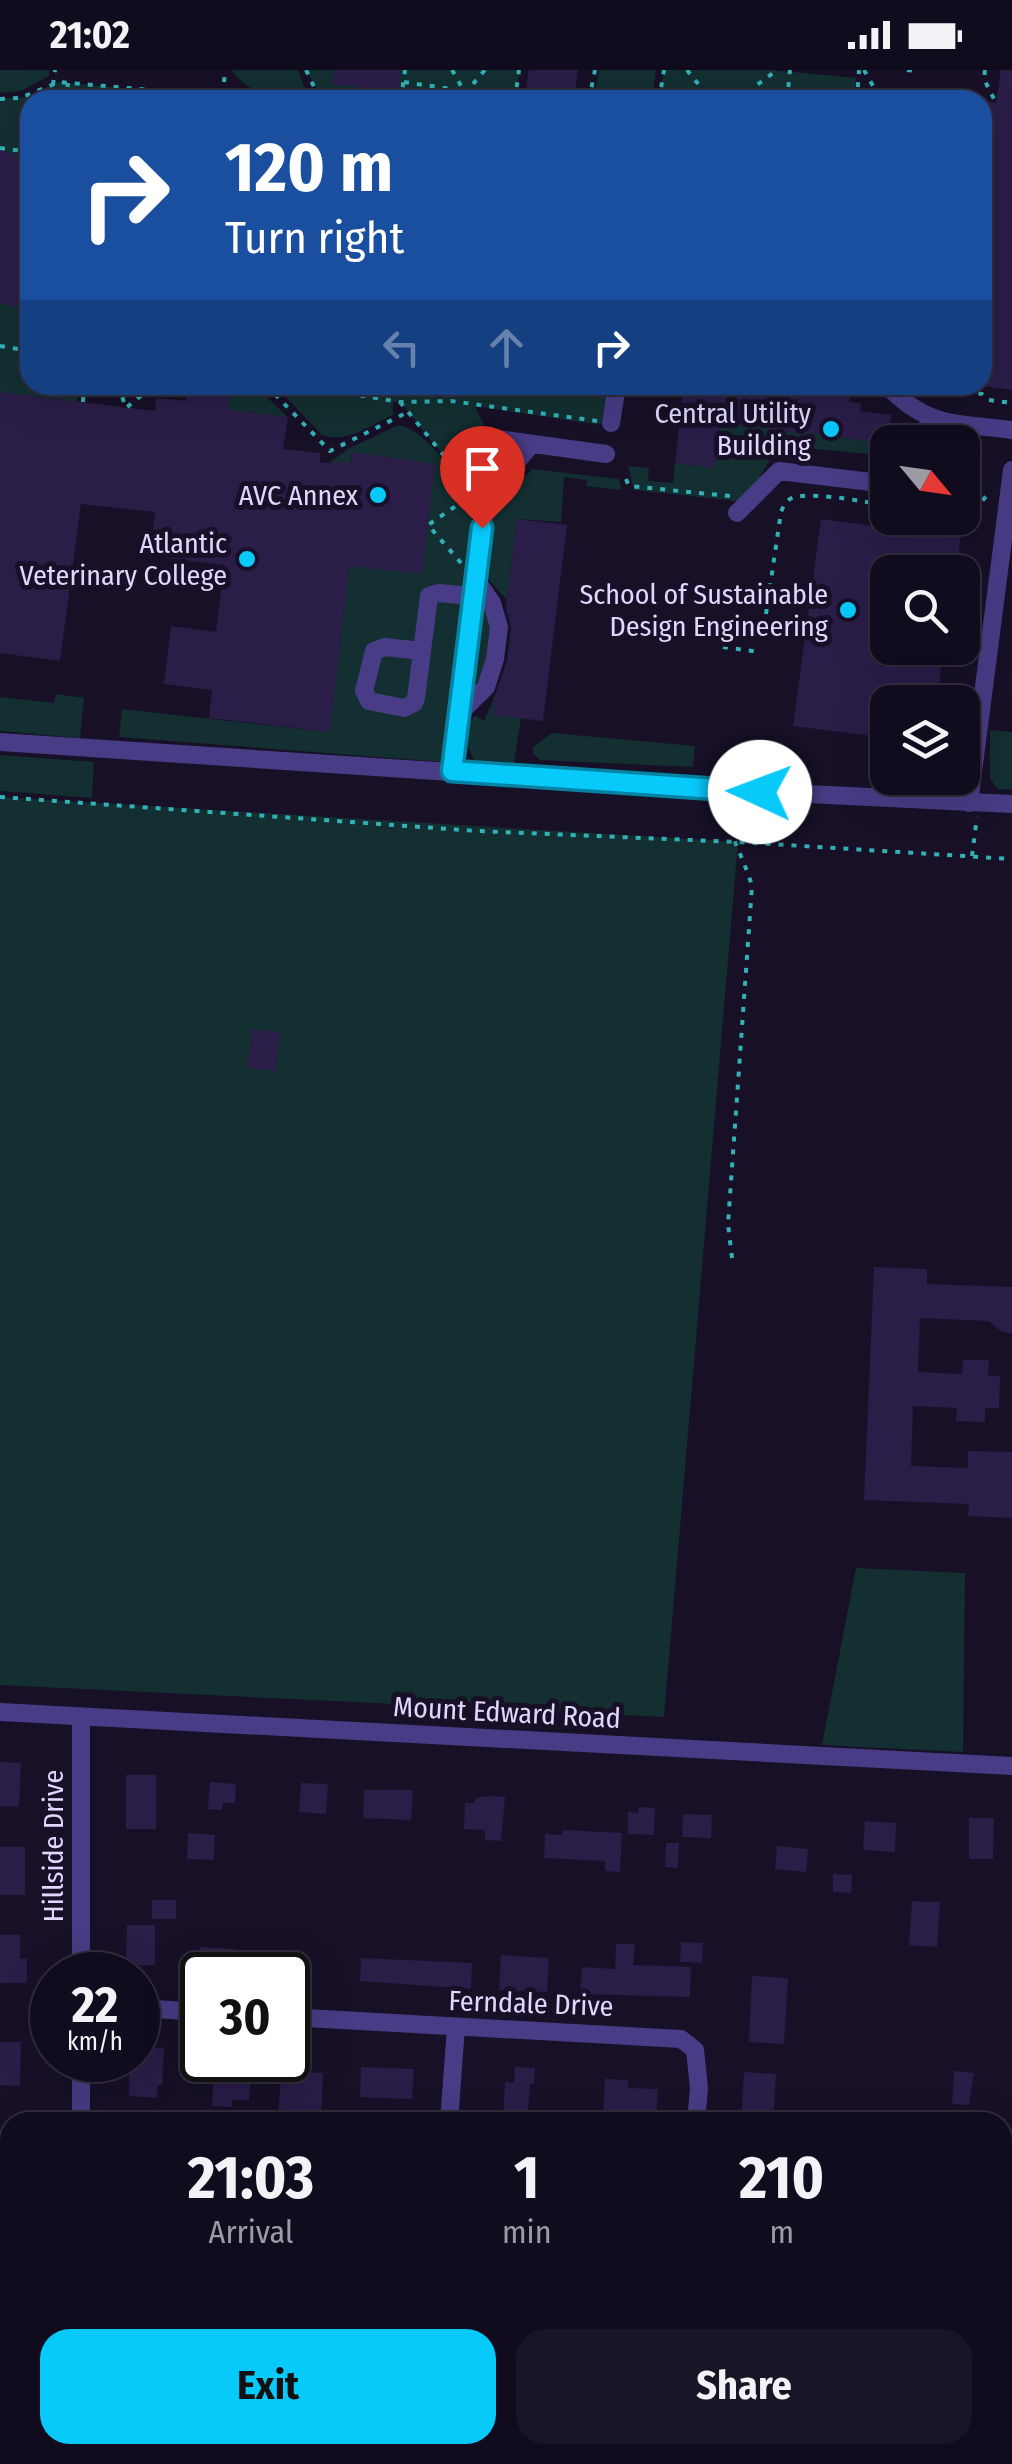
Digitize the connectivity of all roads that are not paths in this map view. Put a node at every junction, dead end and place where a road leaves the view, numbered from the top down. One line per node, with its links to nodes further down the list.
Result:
1 (615, 395): 4 (street)
2 (896, 395): 3 (street)
3 (929, 420): 5 (street); 6 (street)
4 (611, 423)
5 (928, 425)
6 (1012, 430)
7 (491, 438): 8 (street)
8 (532, 445): 9 (street); 13 (street)
9 (606, 454)
10 (1012, 470): 19 (street)
11 (870, 482): 12 (street)
12 (737, 513)
13 (474, 587): 14 (street); 15 (street); 15 (street)
14 (421, 651)
15 (461, 712): 17 (street)
16 (0, 742): 17 (street)
17 (452, 771): 19 (street)
18 (1012, 804): 19 (street)
19 (973, 807)
20 (0, 1712): 21 (street, Mount Edward Road)
21 (80, 1716): 22 (street, Mount Edward Road); 23 (street, Hillside Drive)
22 (1012, 1766)
23 (81, 1952)
24 (310, 2018): 25 (street, Ferndale Drive)
25 (456, 2027): 28 (street); 29 (street, Ferndale Drive)
26 (80, 2082): 27 (street)
27 (80, 2112)
28 (450, 2112)
29 (697, 2112)

